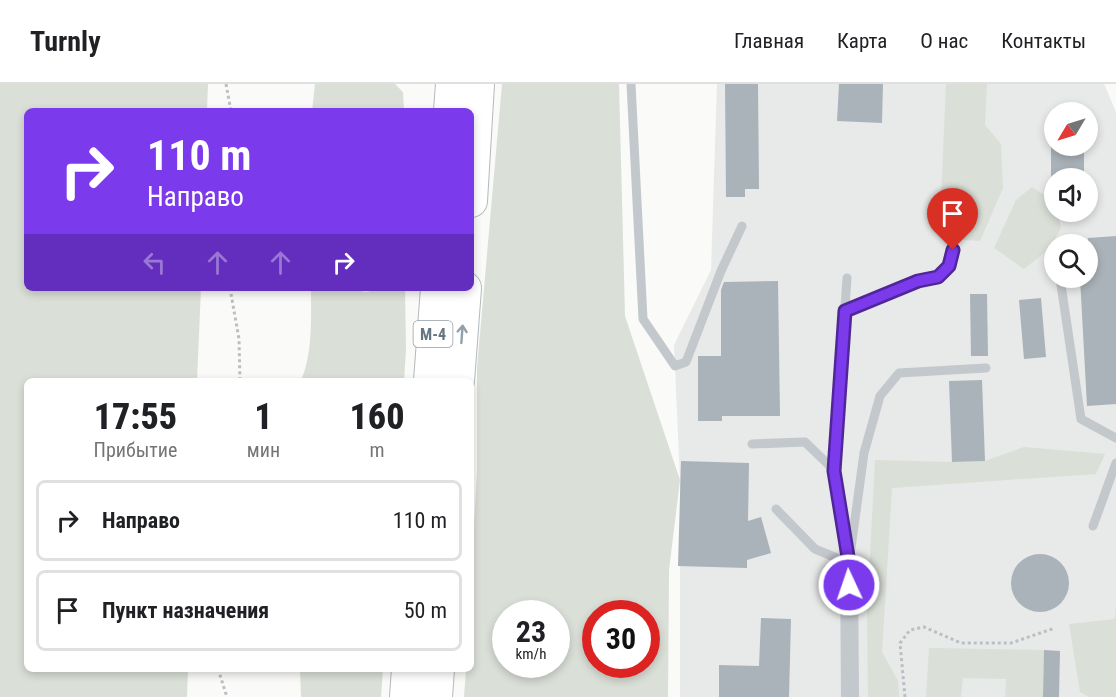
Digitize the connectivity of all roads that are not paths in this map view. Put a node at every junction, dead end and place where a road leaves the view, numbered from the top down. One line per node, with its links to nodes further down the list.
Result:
1 (452, 84): 4 (highway)
2 (478, 84): 5 (highway)
3 (631, 84): 6 (lane)
4 (450, 108)
5 (474, 151)
6 (742, 226)
7 (953, 250): 12 (lane)
8 (847, 278): 12 (lane)
9 (1061, 288): 16 (lane)
10 (437, 291): 14 (highway, М-4)
11 (465, 291): 15 (highway, М-4, one-way to 11)
12 (845, 311): 19 (lane)
13 (986, 368): 22 (lane)
14 (430, 378)
15 (458, 378)
16 (1116, 438)
17 (752, 444): 19 (lane)
18 (1116, 463): 21 (lane)
19 (834, 471): 22 (lane)
20 (776, 509): 22 (lane)
21 (1093, 526)
22 (849, 563): 27 (street)
23 (408, 672): 25 (highway)
24 (438, 672): 26 (highway)
25 (406, 697)
26 (436, 697)
27 (850, 697)

